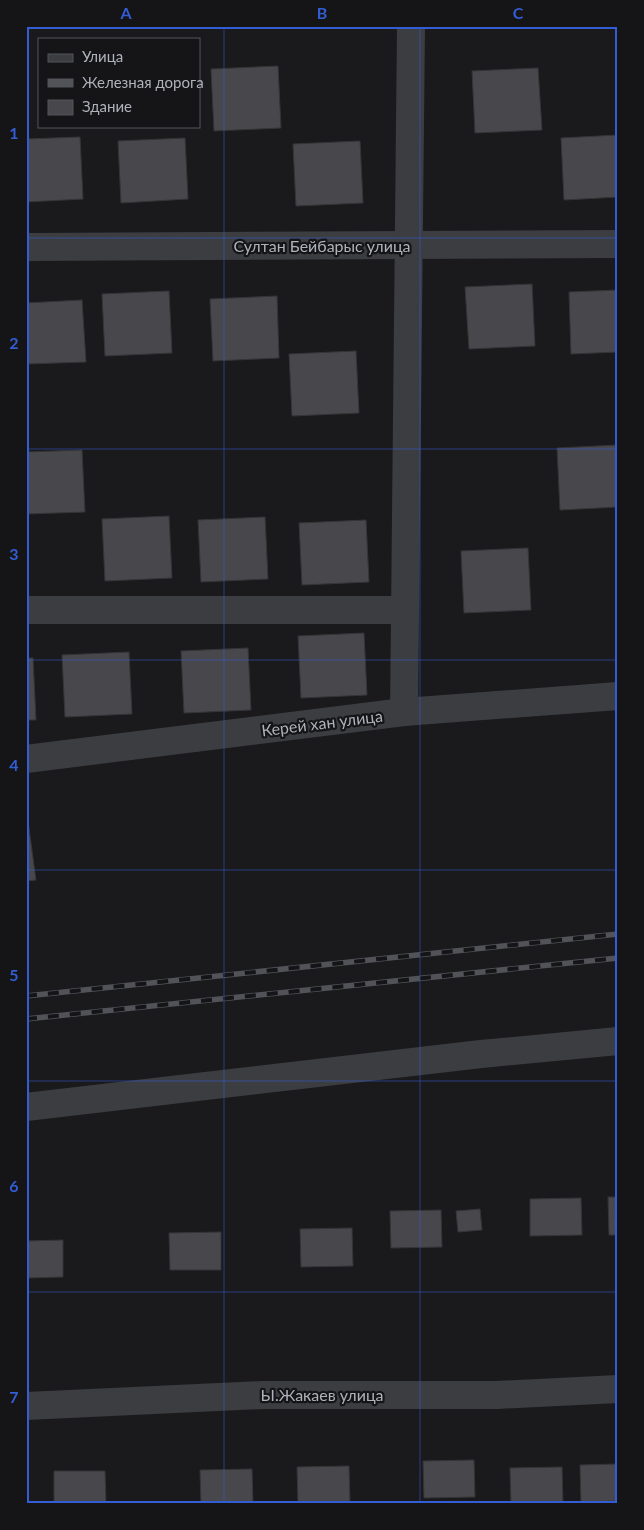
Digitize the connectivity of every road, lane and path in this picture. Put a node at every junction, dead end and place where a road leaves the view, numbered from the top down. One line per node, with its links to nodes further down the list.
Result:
1 (411, 26): 3 (street)
2 (618, 244): 3 (street, Султан Бейбарыс улица)
3 (409, 245): 4 (street, Султан Бейбарыс улица); 6 (street)
4 (26, 247)
5 (26, 610): 6 (street)
6 (405, 610): 8 (street)
7 (618, 696): 8 (street, Керей хан улица)
8 (404, 712): 9 (street, Керей хан улица)
9 (26, 760)
10 (618, 1041): 11 (street)
11 (26, 1107)
12 (618, 1389): 13 (street, Ы.Жакаев улица)
13 (26, 1406)

